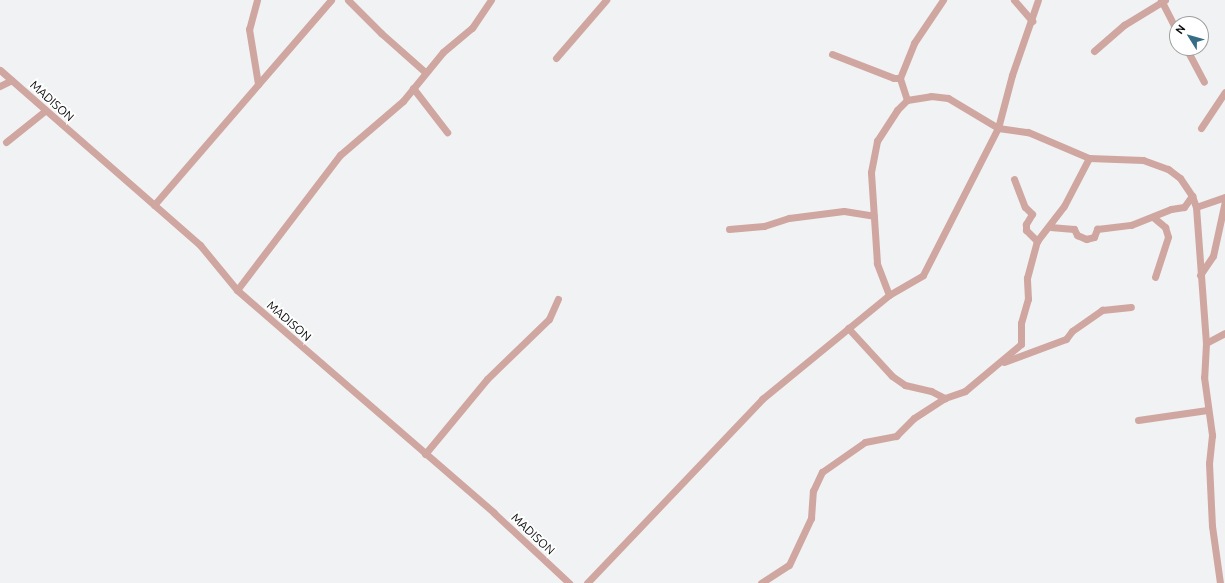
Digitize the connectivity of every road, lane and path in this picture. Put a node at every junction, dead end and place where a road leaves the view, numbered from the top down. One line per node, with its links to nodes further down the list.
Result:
1 (257, 0): 21 (street)
2 (332, 0): 21 (street)
3 (348, 0): 17 (street)
4 (490, 0): 17 (street)
5 (606, 0): 15 (street)
6 (943, 0): 18 (street)
7 (1014, 0): 11 (street)
8 (1038, 0): 11 (street)
9 (1162, 1): 10 (street); 12 (street)
10 (1170, 16)
11 (1032, 21): 27 (street)
12 (1094, 51)
13 (832, 54): 18 (street)
14 (1190, 56): 20 (street)
15 (556, 58)
16 (0, 70): 19 (street, MADISON)
17 (425, 72): 23 (street)
18 (900, 78): 25 (street)
19 (12, 80): 22 (street); 26 (street, MADISON)
20 (1204, 82)
21 (258, 84): 36 (street)
22 (0, 86)
23 (413, 88): 29 (street); 45 (street)
24 (1225, 92): 28 (street)
25 (907, 100): 27 (street); 38 (street)
26 (46, 110): 30 (street); 36 (street, MADISON)
27 (998, 128): 31 (street); 46 (street)
28 (1201, 128)
29 (447, 132)
30 (6, 142)
31 (1089, 158): 33 (street); 40 (street)
32 (1014, 179): 42 (street)
33 (1192, 196): 37 (street); 39 (street)
34 (1225, 197): 37 (street)
35 (1225, 201): 43 (street)
36 (154, 205): 45 (street, MADISON)
37 (1196, 207): 43 (street)
38 (874, 216): 41 (street); 46 (street)
39 (1153, 217): 40 (street); 44 (street)
40 (1050, 227): 42 (street)
41 (729, 229)
42 (1037, 241): 52 (street)
43 (1200, 275): 51 (street)
44 (1155, 277)
45 (238, 290): 56 (street, MADISON)
46 (889, 295): 49 (street)
47 (558, 298): 56 (street)
48 (1131, 307): 52 (street)
49 (848, 328): 53 (street); 58 (street)
50 (1225, 333): 51 (street)
51 (1206, 342): 54 (street)
52 (996, 365): 53 (street)
53 (945, 398): 59 (street)
54 (1207, 410): 55 (street); 60 (street)
55 (1138, 420)
56 (425, 454): 57 (street, MADISON)
57 (569, 583)
58 (587, 583)
59 (761, 583)
60 (1220, 583)

